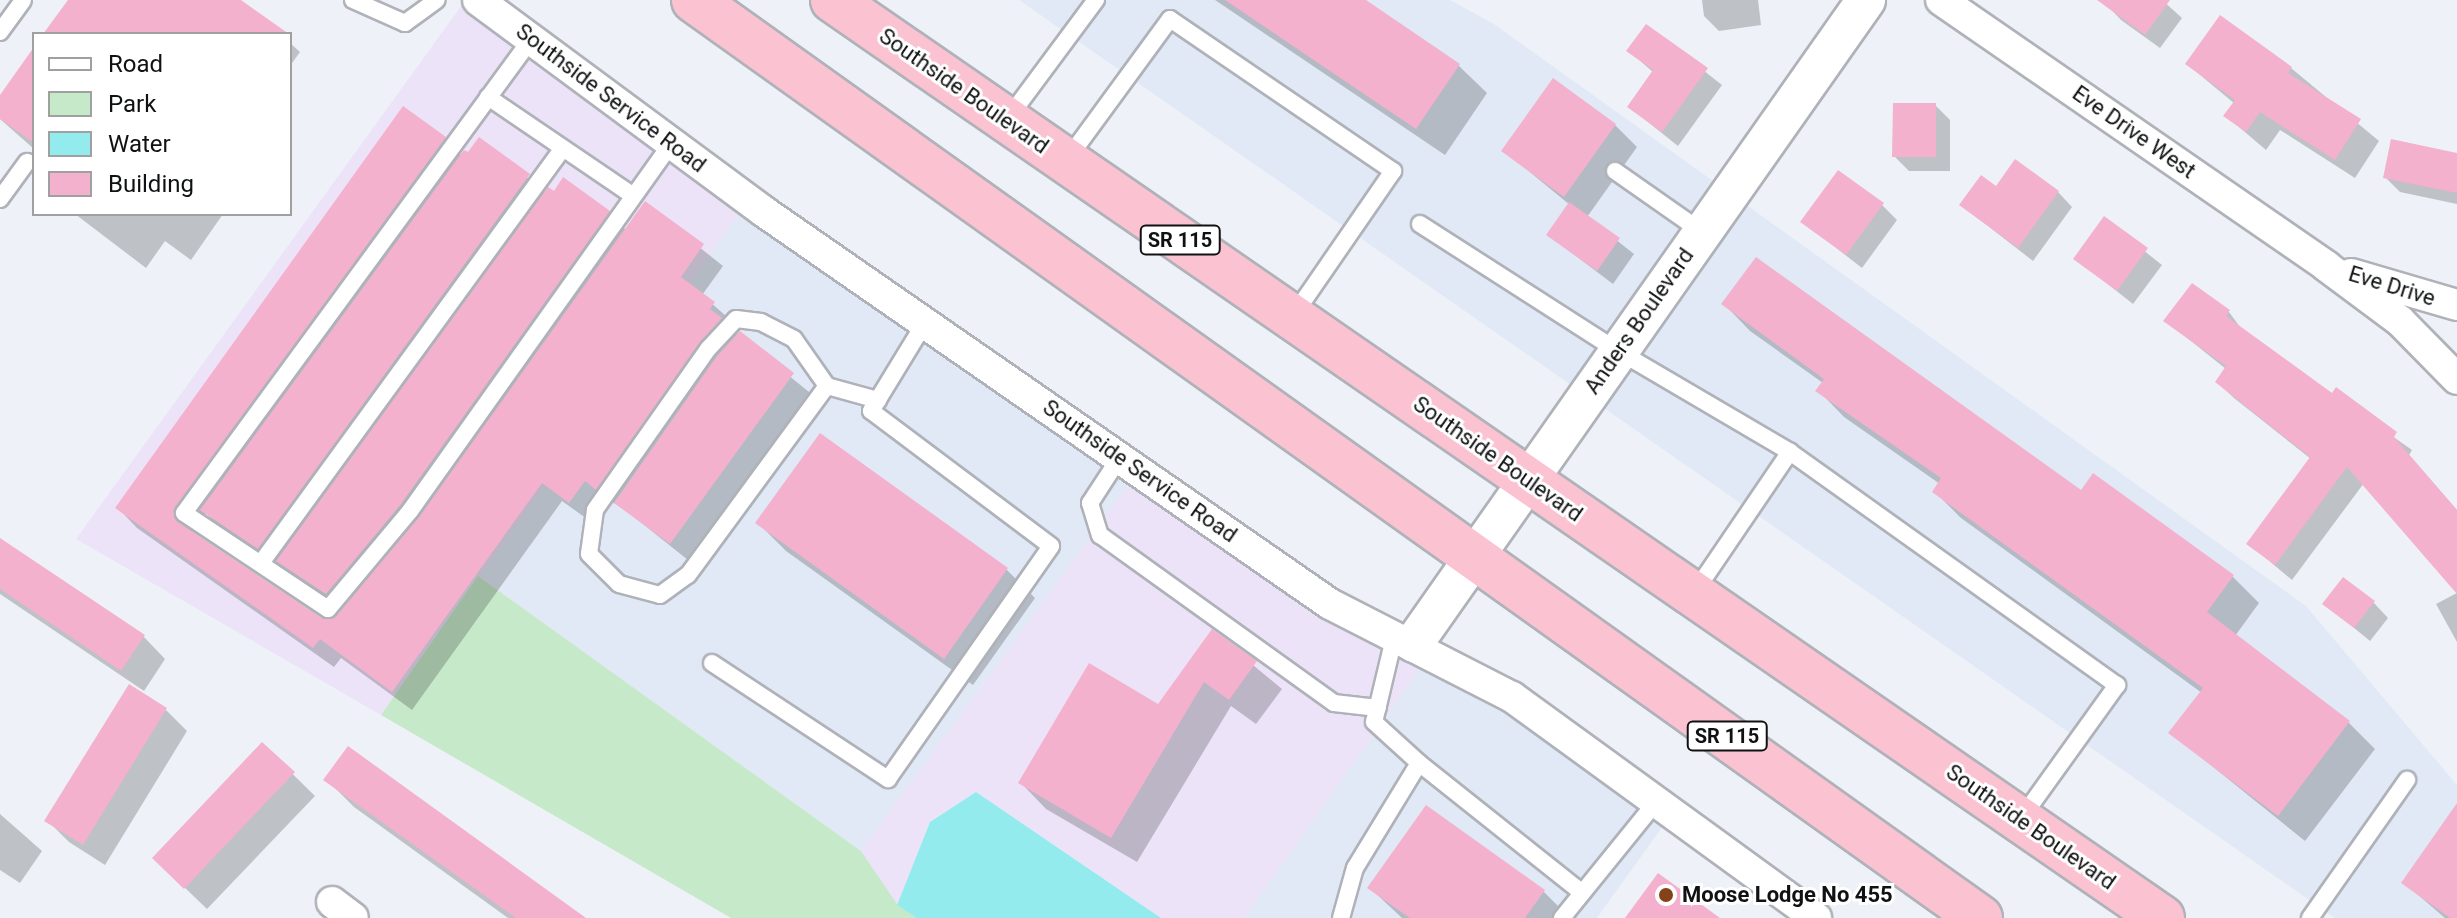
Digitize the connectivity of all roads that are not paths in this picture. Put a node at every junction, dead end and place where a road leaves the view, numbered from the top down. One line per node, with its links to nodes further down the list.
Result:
1 (23, 0): 10 (lane)
2 (353, 0): 3 (lane)
3 (437, 0)
4 (478, 0): 11 (street, Southside Service Road)
5 (694, 0): 34 (highway, SR 115)
6 (833, 0): 13 (highway, Southside Boulevard / SR 115)
7 (1096, 0): 13 (lane)
8 (1866, 0): 22 (street, Anders Boulevard)
9 (1941, 0): 23 (street, Eve Drive West)
10 (0, 32)
11 (532, 38): 12 (lane); 14 (street, Southside Service Road)
12 (488, 97): 15 (lane); 35 (lane)
13 (1006, 121): 16 (highway, Southside Boulevard / SR 115)
14 (672, 143): 19 (lane); 26 (street, Southside Service Road)
15 (563, 148): 19 (lane); 35 (lane)
16 (1065, 161): 25 (highway, Southside Boulevard / SR 115); 25 (lane)
17 (27, 162): 20 (lane)
18 (1615, 171): 22 (lane)
19 (632, 195): 35 (lane)
20 (0, 199)
21 (1420, 224): 27 (lane)
22 (1702, 232): 27 (street, Anders Boulevard)
23 (2326, 266): 24 (street, Eve Drive); 28 (street, Eve Drive West)
24 (2457, 305)
25 (1292, 317): 33 (highway, Southside Boulevard / SR 115)
26 (926, 321): 30 (lane); 32 (street, Southside Service Road)
27 (1618, 351): 31 (lane); 33 (street, Anders Boulevard)
28 (2457, 379)
29 (827, 386): 29 (lane); 30 (lane)
30 (878, 400): 38 (lane)
31 (1790, 452): 36 (lane); 43 (lane)
32 (1120, 457): 37 (street, Southside Service Road); 39 (lane)
33 (1527, 479): 34 (street, Anders Boulevard); 36 (highway, Southside Boulevard / SR 115)
34 (1474, 555): 37 (street, Anders Boulevard); 48 (highway, SR 115)
35 (261, 563)
36 (1693, 594): 43 (highway, Southside Boulevard / SR 115)
37 (1404, 639): 39 (lane); 42 (street, Southside Service Road)
38 (712, 663)
39 (1378, 708): 40 (lane)
40 (1419, 763): 44 (lane); 45 (lane)
41 (2407, 780): 50 (lane)
42 (1656, 802): 44 (lane); 47 (street, Southside Service Road)
43 (2020, 820): 49 (highway, Southside Boulevard / SR 115)
44 (1580, 891): 46 (lane)
45 (1341, 918)
46 (1562, 918)
47 (1816, 918)
48 (1980, 918)
49 (2162, 918)
50 (2310, 918)

